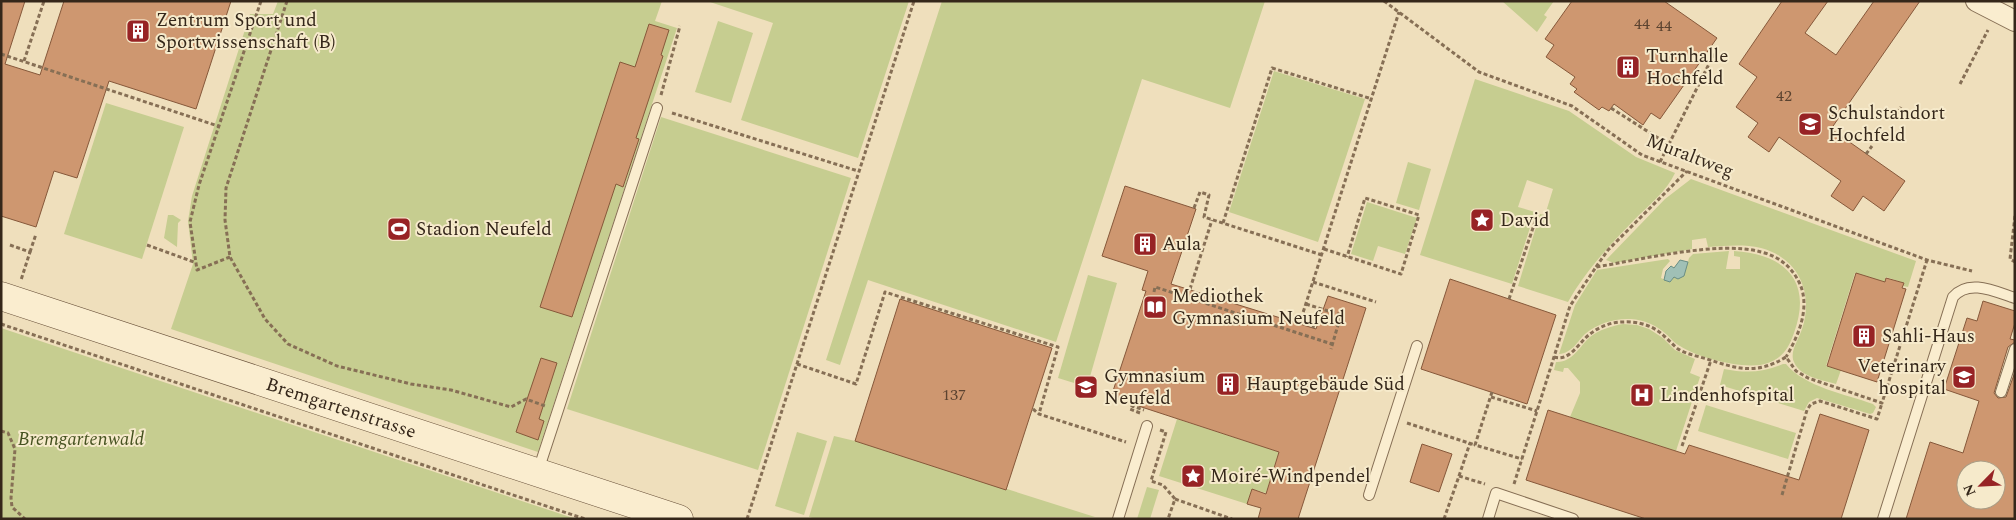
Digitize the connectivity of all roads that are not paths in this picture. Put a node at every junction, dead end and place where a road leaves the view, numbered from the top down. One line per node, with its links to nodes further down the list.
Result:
1 (1976, 1): 2 (street)
2 (2015, 21)
3 (658, 108): 10 (lane)
4 (11, 289): 10 (main road, Bremgartenstrasse)
5 (2015, 298): 16 (lane)
6 (1417, 346): 11 (lane)
7 (2015, 349): 8 (lane)
8 (2001, 392)
9 (1147, 426): 13 (lane)
10 (537, 472): 12 (main road, Bremgartenstrasse)
11 (1369, 495)
12 (679, 519)
13 (1118, 519)
14 (1488, 519): 15 (lane)
15 (1573, 519)
16 (1882, 519)

